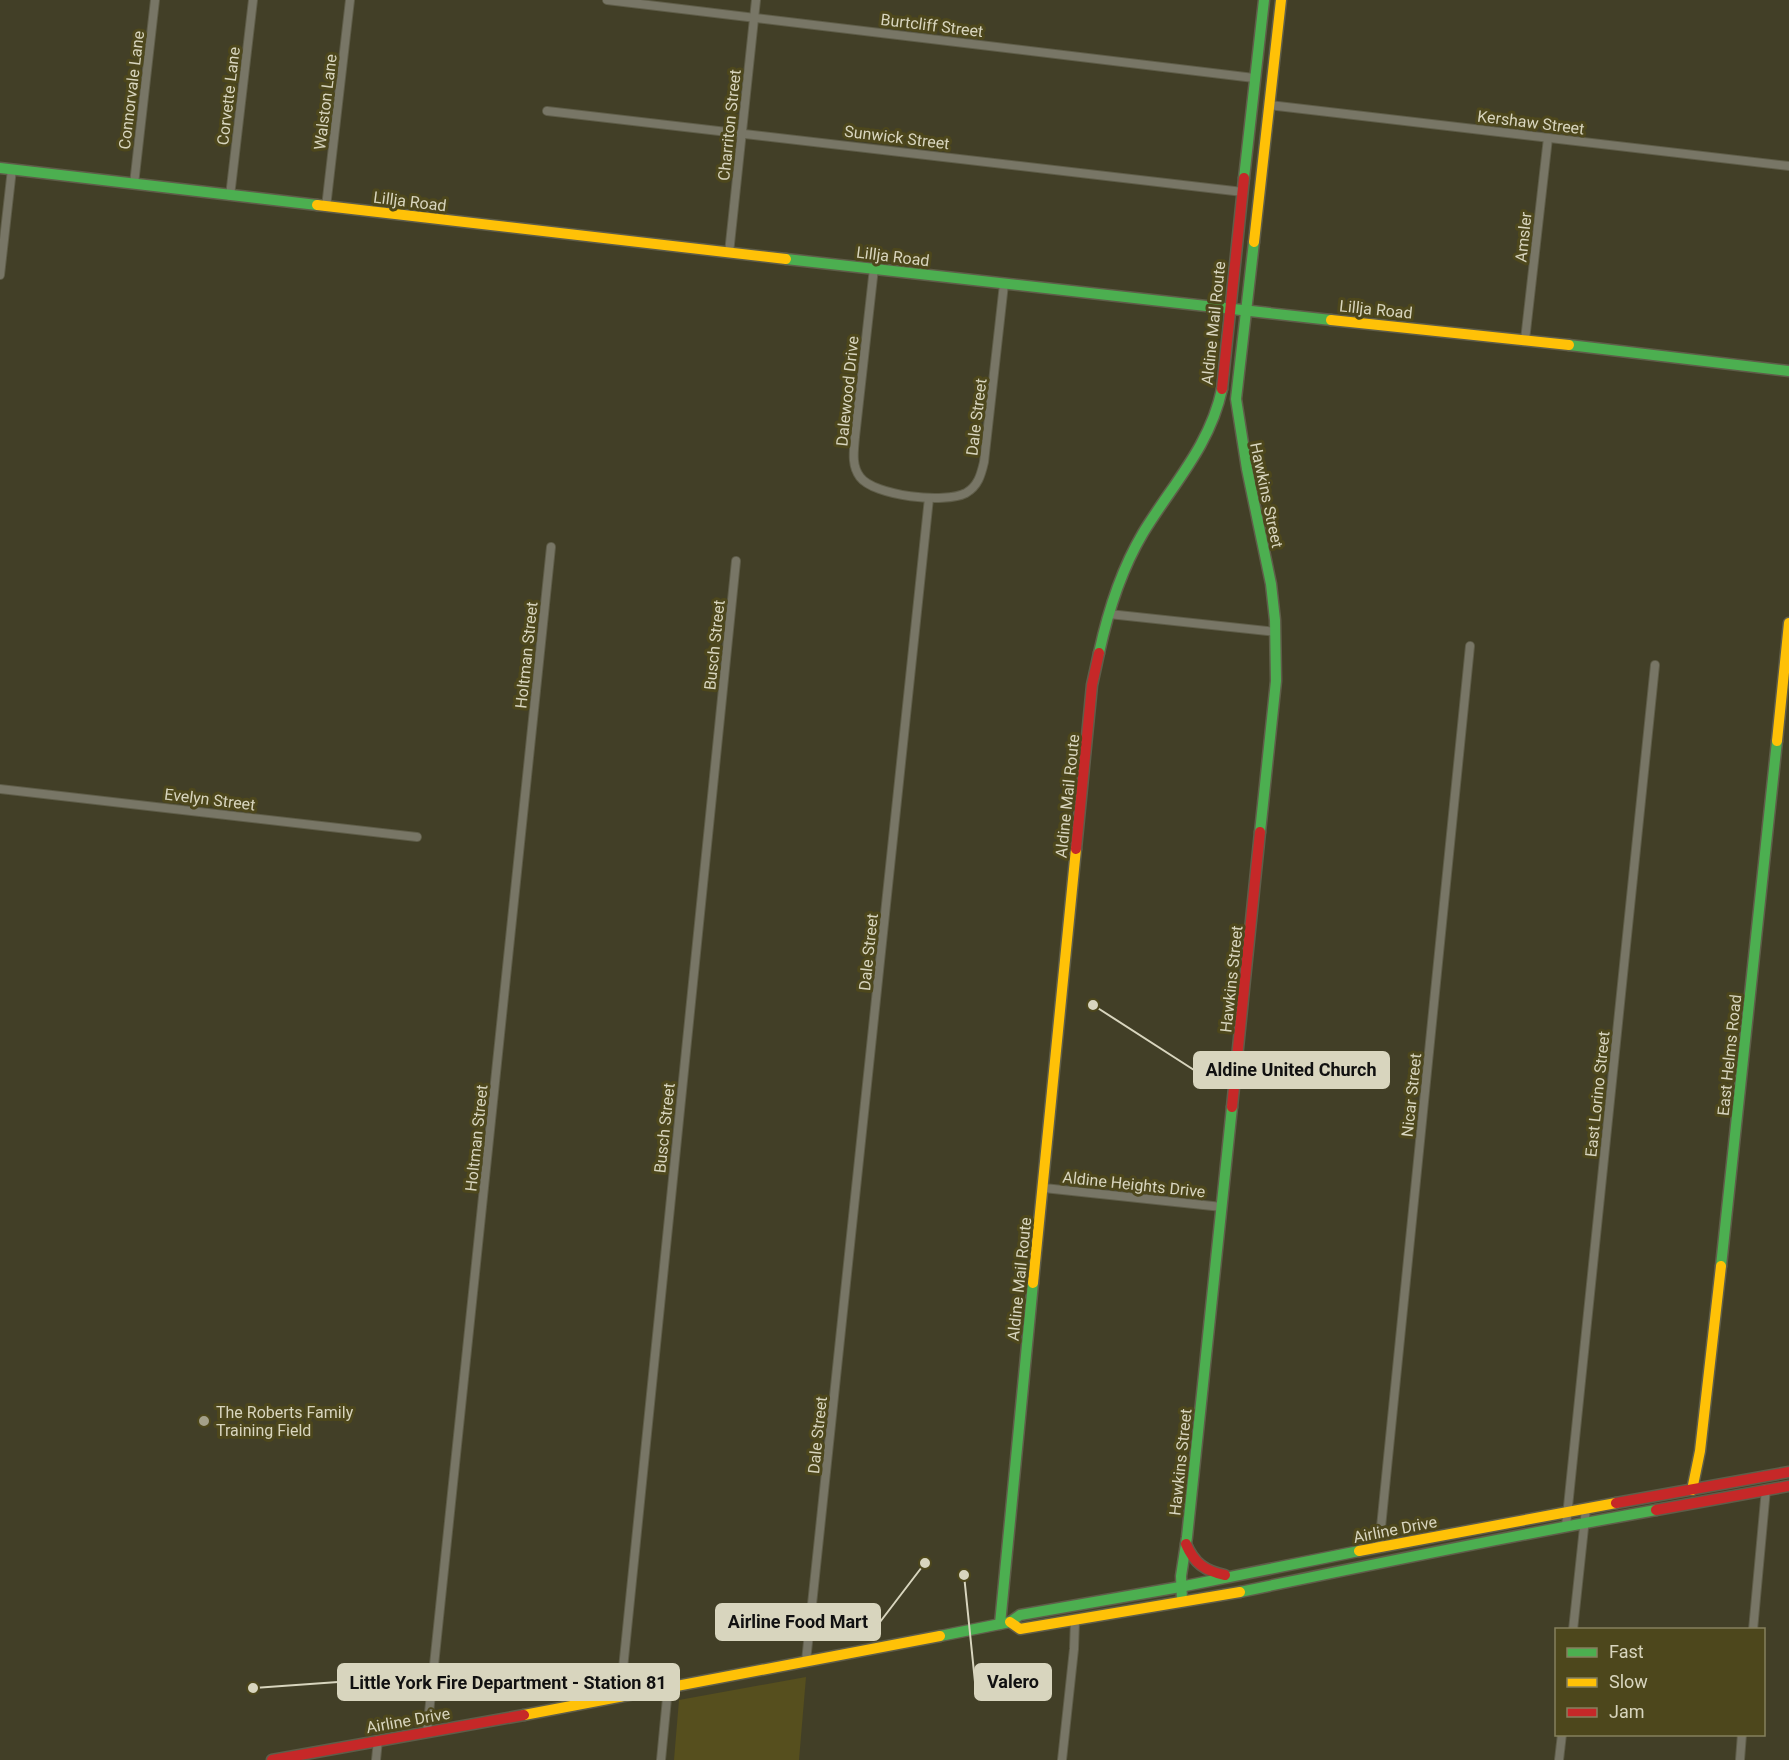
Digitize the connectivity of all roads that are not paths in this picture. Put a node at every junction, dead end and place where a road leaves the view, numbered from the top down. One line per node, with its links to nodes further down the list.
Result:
1 (155, 0): 17 (street, Connorvale Lane)
2 (253, 0): 19 (street, Corvette Lane)
3 (350, 0): 20 (street, Walston Lane)
4 (607, 0): 8 (street, Burtcliff Street)
5 (756, 0): 8 (street, Charriton Street)
6 (1264, 0): 9 (main road, Aldine Mail Route)
7 (1281, 0): 10 (main road, Aldine Mail Route)
8 (754, 17): 9 (street, Burtcliff Street); 12 (street, Charriton Street)
9 (1254, 78): 18 (main road, Aldine Mail Route)
10 (1269, 105): 13 (street, Kershaw Street); 26 (main road, Aldine Mail Route)
11 (547, 111): 12 (street, Sunwick Street)
12 (741, 132): 18 (street, Sunwick Street); 21 (street, Charriton Street)
13 (1548, 138): 14 (street, Kershaw Street); 27 (street, Amsler)
14 (1789, 166)
15 (0, 168): 16 (main road, Lillja Road)
16 (12, 169): 17 (main road, Lillja Road); 23 (street)
17 (134, 184): 19 (main road, Lillja Road)
18 (1243, 192): 25 (main road, Aldine Mail Route)
19 (230, 196): 20 (main road, Lillja Road)
20 (326, 207): 21 (main road, Lillja Road)
21 (729, 254): 22 (main road, Lillja Road)
22 (874, 268): 24 (main road, Lillja Road); 30 (street, Dalewood Drive)
23 (0, 275)
24 (1004, 284): 25 (main road, Lillja Road); 30 (street, Dale Street)
25 (1230, 310): 26 (main road, Lillja Road); 33 (main road, Aldine Mail Route)
26 (1247, 311): 27 (main road, Lillja Road); 29 (main road, Aldine Mail Route)
27 (1525, 340): 28 (main road, Lillja Road)
28 (1786, 370)
29 (1239, 375): 35 (main road, Hawkins Street)
30 (929, 498): 59 (street, Dale Street)
31 (551, 547): 62 (street, Holtman Street)
32 (736, 561): 61 (street, Busch Street)
33 (1109, 614): 35 (street); 40 (main road, Aldine Mail Route)
34 (1789, 623): 45 (main road, East Helms Road)
35 (1276, 632): 41 (main road, Hawkins Street)
36 (1470, 646): 51 (street, Nicar Street)
37 (1655, 665): 47 (street, East Lorino Street)
38 (0, 789): 39 (street, Evelyn Street)
39 (417, 837)
40 (1044, 1188): 41 (street, Aldine Heights Drive); 56 (main road, Aldine Mail Route)
41 (1222, 1206): 50 (main road, Hawkins Street)
42 (1789, 1472): 45 (main road, Airline Drive)
43 (1789, 1486): 44 (main road, Airline Drive)
44 (1766, 1489): 48 (main road, Airline Drive); 58 (street)
45 (1692, 1490): 46 (main road, Airline Drive)
46 (1586, 1509): 47 (main road, Airline Drive); 48 (street)
47 (1566, 1513): 49 (street, East Lorino Street); 51 (main road, Airline Drive)
48 (1584, 1523): 49 (main road, Airline Drive); 57 (street)
49 (1566, 1526): 54 (main road, Airline Drive)
50 (1186, 1544): 52 (main road); 53 (main road, Hawkins Street)
51 (1379, 1547): 52 (main road, Airline Drive)
52 (1238, 1576): 53 (main road, Airline Drive)
53 (1180, 1587): 54 (main road, Hawkins Street); 56 (main road, Airline Drive)
54 (1182, 1601): 55 (main road, Airline Drive)
55 (1075, 1620): 56 (main road, Airline Drive); 69 (street)
56 (1005, 1623): 59 (main road, Airline Drive)
57 (1573, 1628)
58 (1753, 1628)
59 (806, 1661): 60 (main road, Airline Drive)
60 (668, 1688): 61 (main road, Airline Drive); 68 (street)
61 (620, 1698): 62 (main road, Airline Drive)
62 (428, 1732): 65 (main road, Airline Drive)
63 (1562, 1736): 70 (street)
64 (1742, 1736): 71 (street)
65 (378, 1740): 66 (main road, Airline Drive); 67 (street)
66 (272, 1760)
67 (376, 1760)
68 (661, 1760)
69 (1062, 1760)
70 (1559, 1760)
71 (1740, 1760)

